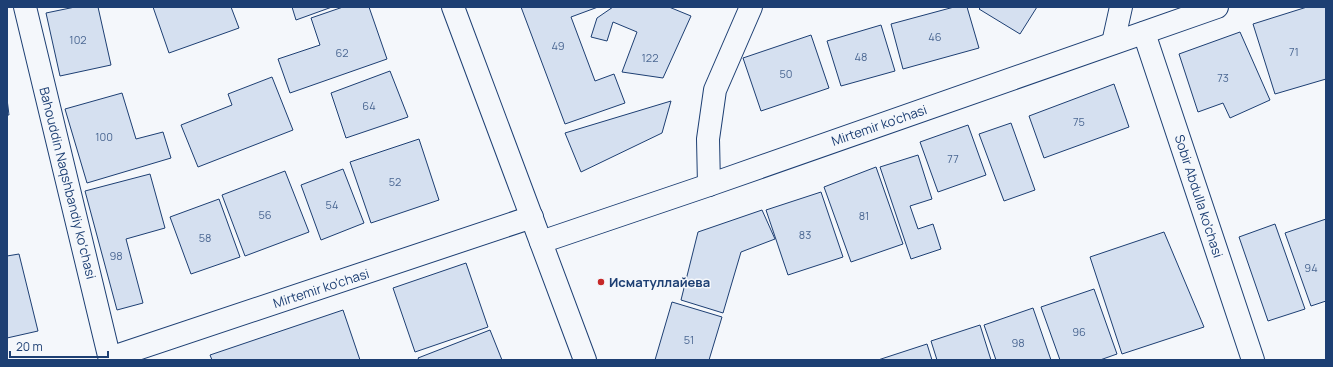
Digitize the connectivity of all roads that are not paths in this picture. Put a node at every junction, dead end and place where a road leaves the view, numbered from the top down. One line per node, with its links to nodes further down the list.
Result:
1 (25, 7): 11 (street, Bahouddin Naqshbandiy koʻchasi)
2 (453, 7): 9 (street)
3 (751, 7): 8 (street)
4 (1121, 7): 7 (street)
5 (1216, 7): 6 (street, Mirtemir ko'chasi)
6 (1144, 32): 7 (street, Mirtemir ko'chasi); 13 (street, Sobir Abdulla ko'chasi)
7 (1113, 43): 8 (street, Mirtemir ko'chasi)
8 (709, 185): 10 (street, Mirtemir ko'chasi)
9 (532, 217): 10 (street); 11 (street, Mirtemir ko'chasi)
10 (541, 242): 12 (street)
11 (110, 359)
12 (585, 360)
13 (1253, 360)

